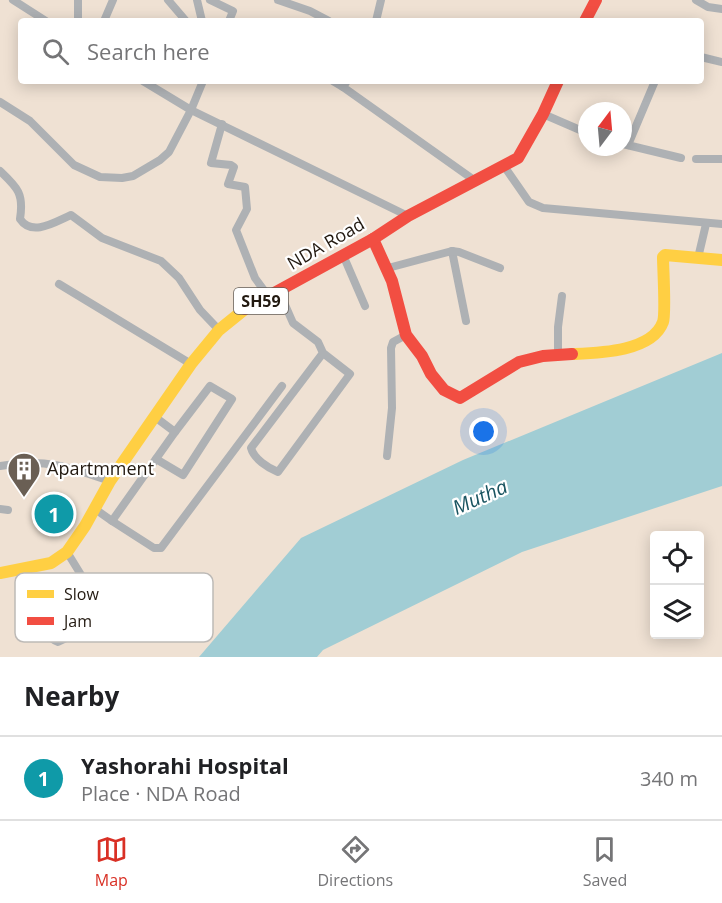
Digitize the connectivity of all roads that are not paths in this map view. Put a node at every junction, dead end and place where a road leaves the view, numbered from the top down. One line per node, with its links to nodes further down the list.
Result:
1 (12, 0): 12 (street)
2 (78, 0): 13 (street)
3 (113, 0): 14 (street)
4 (168, 0): 15 (street)
5 (196, 0): 16 (street)
6 (210, 0): 17 (street)
7 (278, 0): 18 (street)
8 (381, 0): 19 (street)
9 (596, 0): 20 (main road)
10 (696, 0): 11 (street)
11 (722, 9)
12 (41, 18)
13 (78, 18)
14 (105, 18)
15 (183, 18)
16 (201, 18)
17 (230, 18)
18 (324, 18)
19 (377, 18)
20 (588, 18)
21 (704, 58): 22 (street)
22 (722, 62)
23 (148, 84): 29 (street)
24 (202, 84): 29 (street)
25 (345, 84): 40 (street)
26 (557, 84): 30 (main road, NDA Road / SH59)
27 (654, 84): 33 (street)
28 (0, 102): 29 (street)
29 (191, 110): 31 (street)
30 (543, 114): 32 (street); 38 (main road, NDA Road / SH59)
31 (222, 124): 41 (street); 52 (street)
32 (578, 129)
33 (632, 129)
34 (632, 146): 35 (street)
35 (681, 158)
36 (696, 159): 37 (street)
37 (722, 159)
38 (504, 166): 40 (main road, NDA Road / SH59); 42 (street)
39 (0, 171): 56 (street)
40 (474, 180): 41 (main road, NDA Road / SH59)
41 (408, 216): 44 (main road, NDA Road / SH59)
42 (706, 224): 43 (street); 47 (street)
43 (722, 224)
44 (373, 238): 46 (main road, NDA Road / SH59); 49 (main road)
45 (452, 251): 49 (street); 50 (street); 55 (street)
46 (343, 255): 52 (main road, NDA Road / SH59); 54 (street)
47 (698, 258): 48 (main road); 59 (main road)
48 (722, 260)
49 (388, 268): 57 (main road)
50 (500, 268)
51 (59, 284): 60 (street)
52 (274, 294): 56 (main road, NDA Road / SH59); 58 (street)
53 (562, 296): 59 (street)
54 (365, 306)
55 (466, 321)
56 (219, 330): 60 (main road, NDA Road / SH59)
57 (406, 335): 59 (main road); 64 (street)
58 (323, 353): 58 (street)
59 (558, 354)
60 (191, 364): 62 (main road, NDA Road / SH59)
61 (282, 386): 69 (street)
62 (155, 417): 63 (street); 67 (main road, NDA Road / SH59)
63 (175, 432): 65 (street); 65 (street)
64 (387, 456)
65 (156, 459): 69 (street)
66 (0, 466): 67 (street)
67 (110, 481): 68 (main road, NDA Road / SH59)
68 (94, 510): 69 (street); 70 (main road, NDA Road / SH59)
69 (112, 521)
70 (67, 552): 71 (main road); 72 (street)
71 (11, 571)
72 (80, 573)

